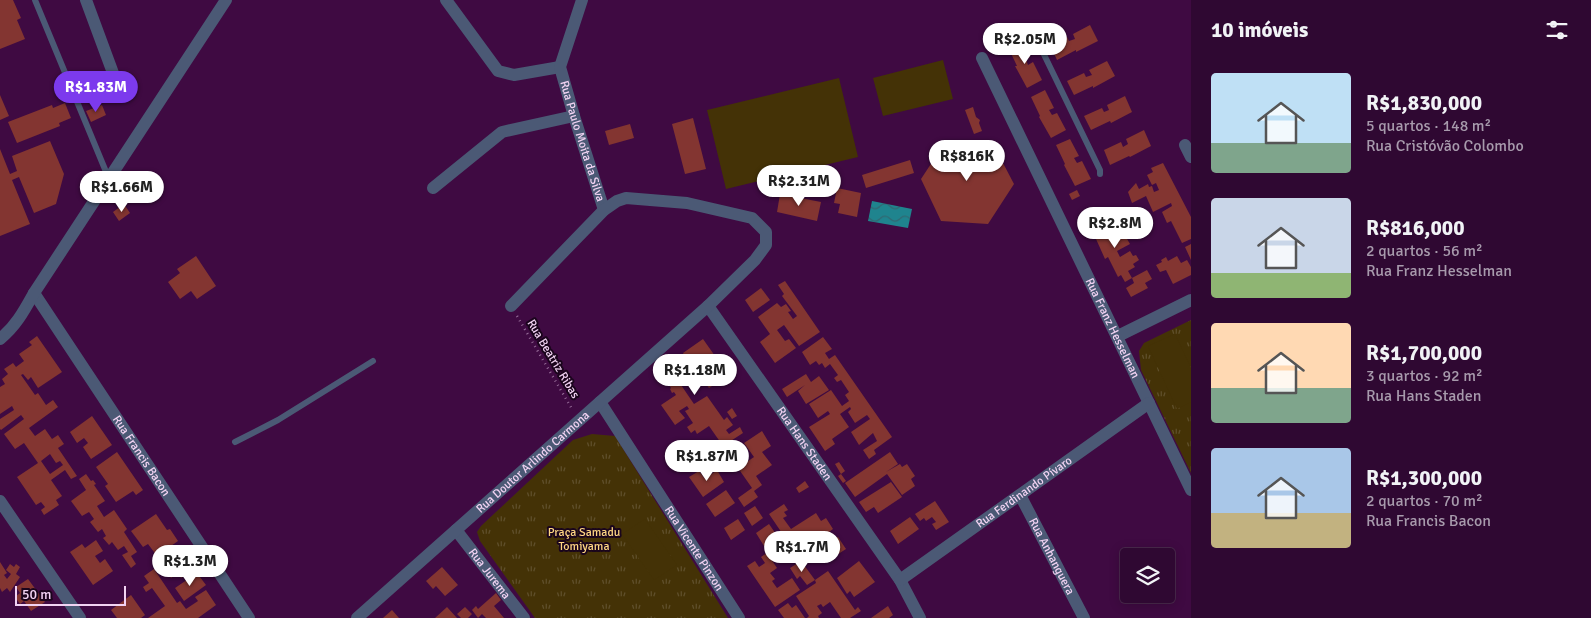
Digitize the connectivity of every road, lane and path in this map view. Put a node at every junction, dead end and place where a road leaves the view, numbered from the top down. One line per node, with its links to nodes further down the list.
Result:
1 (35, 0): 10 (lane)
2 (86, 0): 9 (street)
3 (226, 0): 15 (street)
4 (446, 0): 8 (street)
5 (582, 0): 8 (street, Rua Paulo Moita da Silva)
6 (1035, 36): 14 (lane)
7 (982, 58): 23 (street, Rua Franz Hesselman)
8 (560, 67): 11 (street, Rua Paulo Moita da Silva)
9 (116, 78): 10 (lane)
10 (74, 96): 15 (lane)
11 (574, 116): 16 (street); 17 (street, Rua Paulo Moita da Silva)
12 (1185, 145): 13 (street)
13 (1191, 157)
14 (1100, 174)
15 (109, 179): 18 (street)
16 (433, 188)
17 (604, 210): 20 (street, Rua Paulo Moita da Silva); 21 (street, Rua Doutor Arlindo Carmona)
18 (34, 293): 22 (street); 36 (street, Rua Francis Bacon)
19 (1191, 300): 23 (street)
20 (511, 306): 28 (path, Rua Beatriz Ribas)
21 (708, 306): 26 (street, Rua Doutor Arlindo Carmona); 34 (street, Rua Hans Staden)
22 (3, 333): 24 (street)
23 (1118, 336): 27 (street, Rua Franz Hesselman)
24 (0, 347)
25 (373, 361): 29 (lane)
26 (600, 402): 28 (street, Rua Doutor Arlindo Carmona); 39 (street, Rua Vicente Pinzon)
27 (1149, 404): 30 (street, Rua Franz Hesselman); 31 (street, Rua Ferdinando Pívaro)
28 (579, 421): 33 (street, Rua Doutor Arlindo Carmona)
29 (235, 442)
30 (1191, 490)
31 (1020, 495): 34 (street, Rua Ferdinando Pívaro); 41 (street, Rua Anhanguera)
32 (0, 501): 35 (street)
33 (456, 530): 37 (street, Rua Doutor Arlindo Carmona); 38 (street, Rua Jurema)
34 (900, 580): 40 (street, Rua Hans Staden)
35 (80, 618)
36 (249, 618)
37 (357, 618)
38 (524, 618)
39 (739, 618)
40 (920, 618)
41 (1084, 618)

